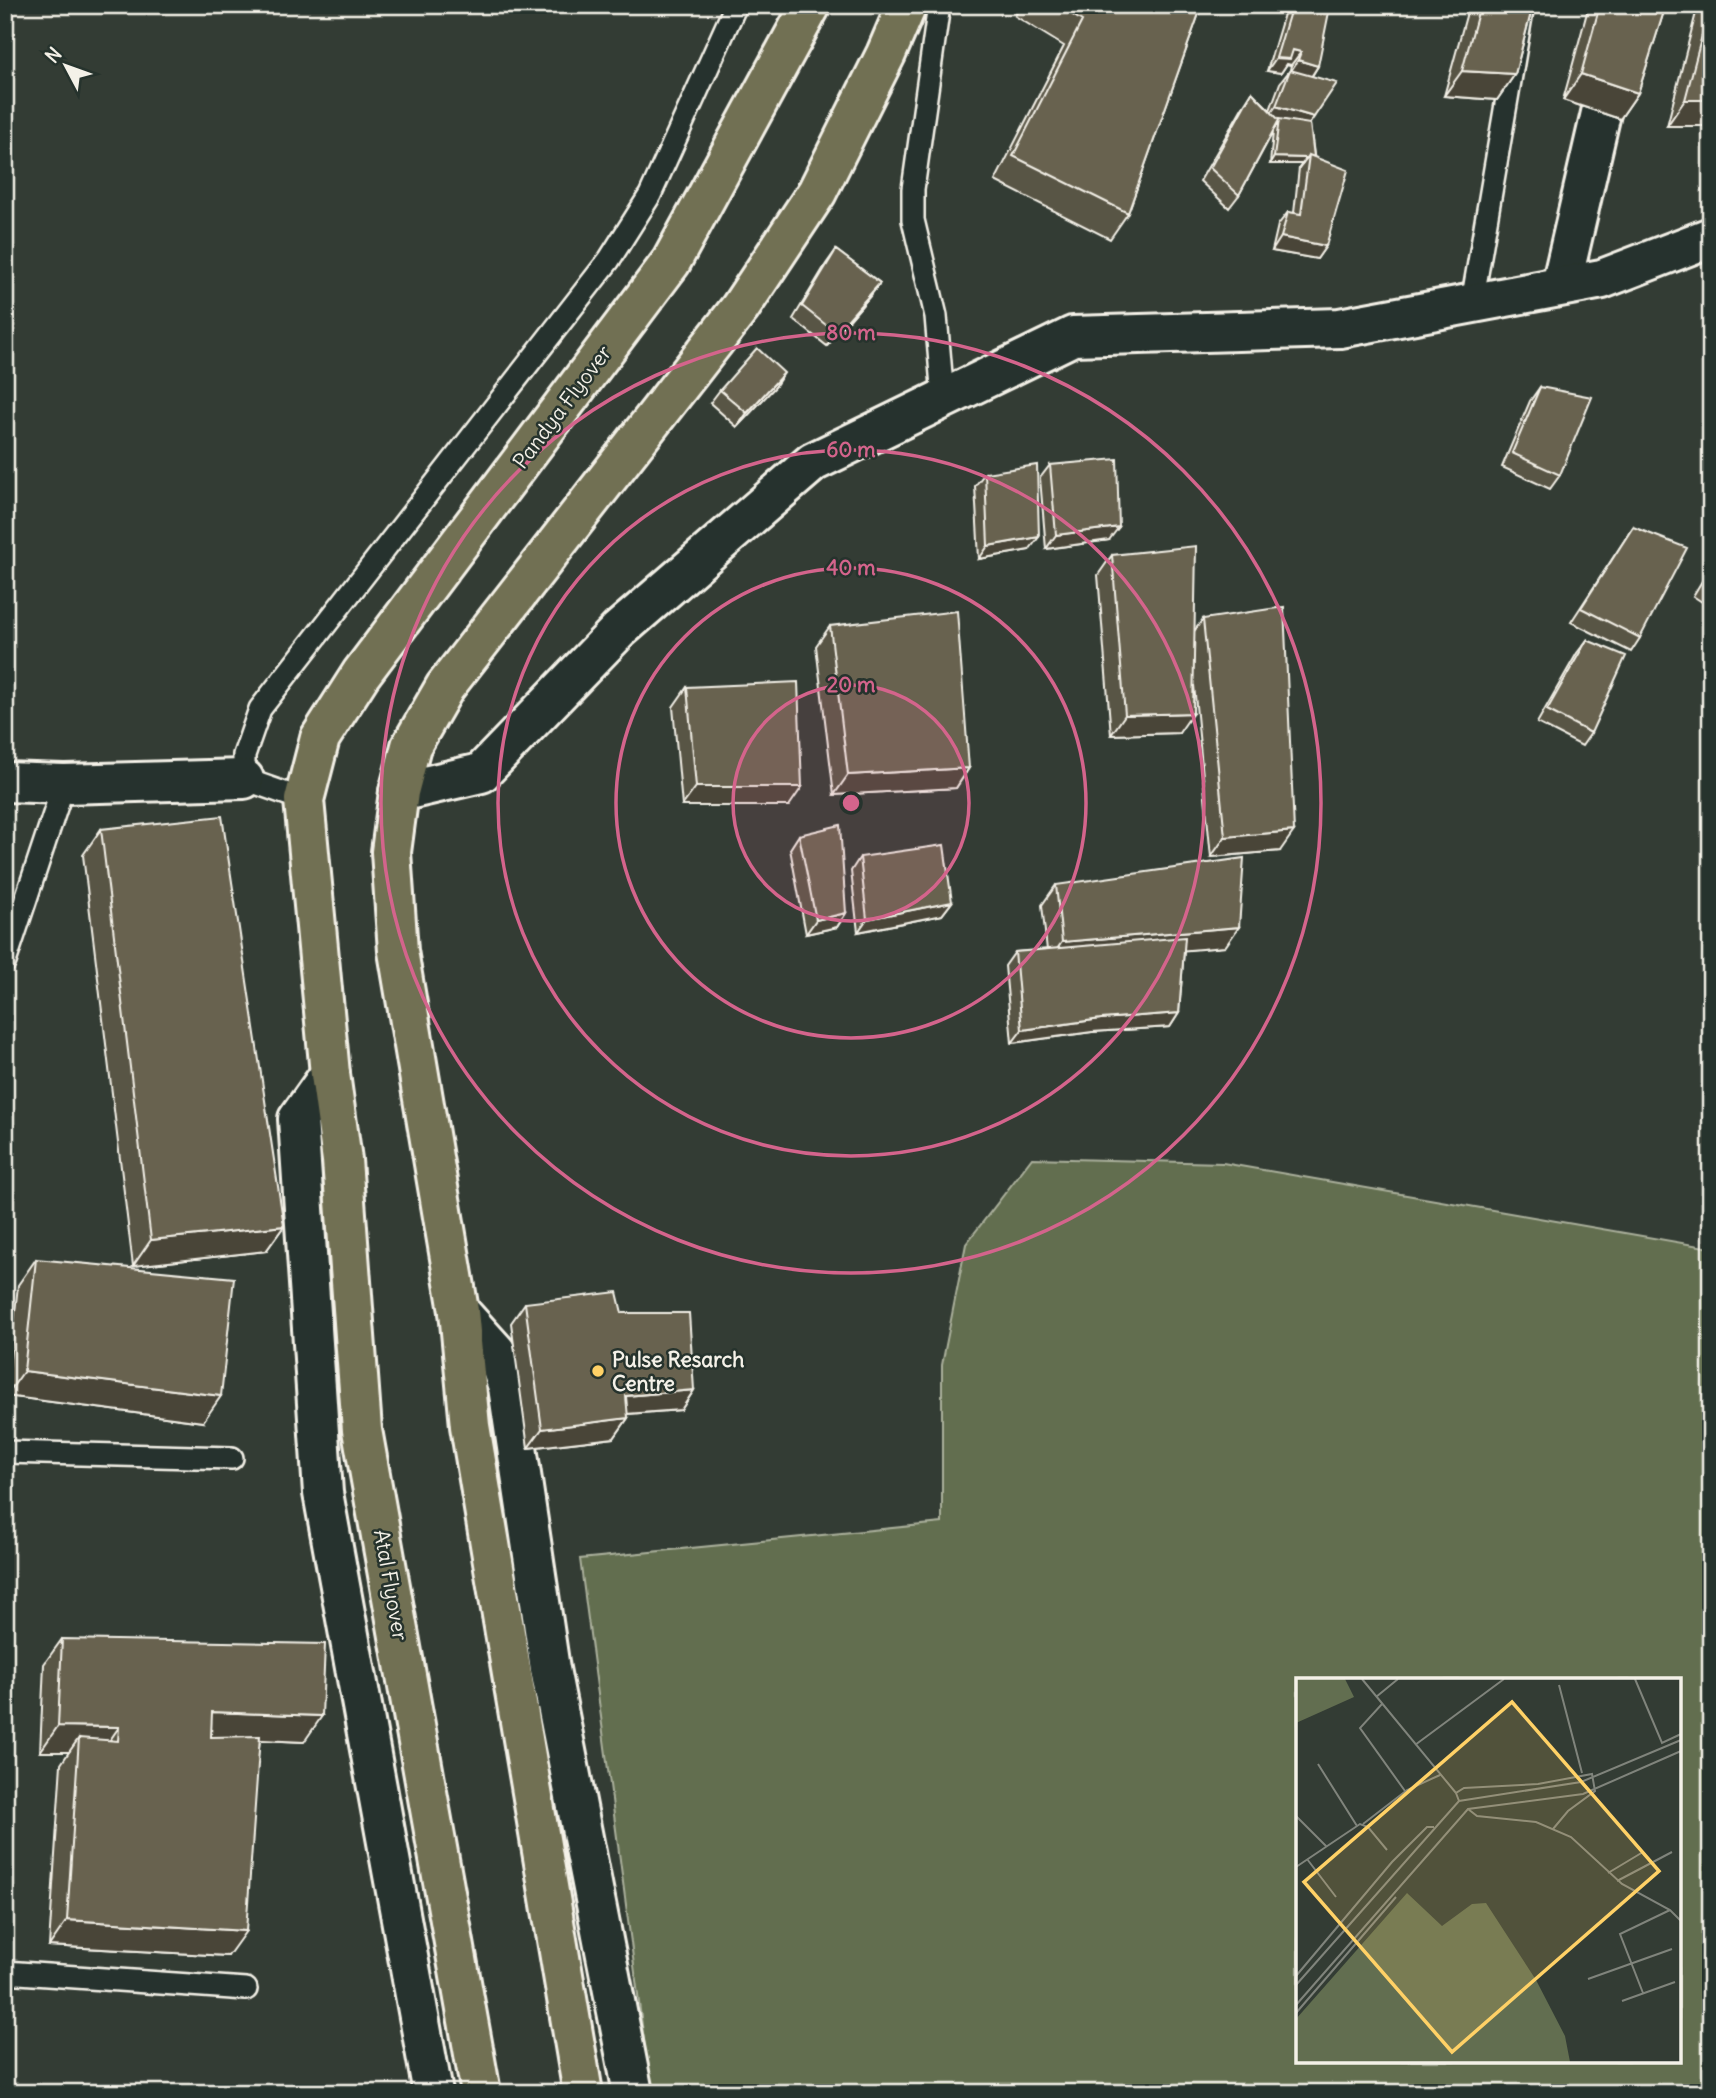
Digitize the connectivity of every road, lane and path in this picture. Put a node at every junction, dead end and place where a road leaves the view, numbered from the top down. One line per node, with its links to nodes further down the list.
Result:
1 (736, 5): 11 (lane)
2 (811, 5): 15 (main road, Pandya Flyover)
3 (907, 5): 14 (main road)
4 (939, 5): 10 (lane)
5 (1522, 5): 9 (lane)
6 (1626, 5): 8 (street)
7 (1711, 237): 8 (street)
8 (1560, 286): 9 (street)
9 (1472, 303): 10 (street)
10 (943, 398): 14 (street)
11 (244, 779): 13 (street); 15 (lane)
12 (5, 782): 13 (street)
13 (64, 784): 16 (lane)
14 (398, 792): 18 (main road)
15 (304, 800): 17 (main road, Pandya Flyover)
16 (5, 962)
17 (330, 1074): 23 (street); 24 (main road, Atal Flyover)
18 (459, 1311): 25 (main road); 26 (street)
19 (5, 1452): 20 (lane)
20 (232, 1458)
21 (5, 1972): 22 (lane)
22 (246, 1989)
23 (433, 2093)
24 (481, 2093)
25 (583, 2093)
26 (634, 2093)

